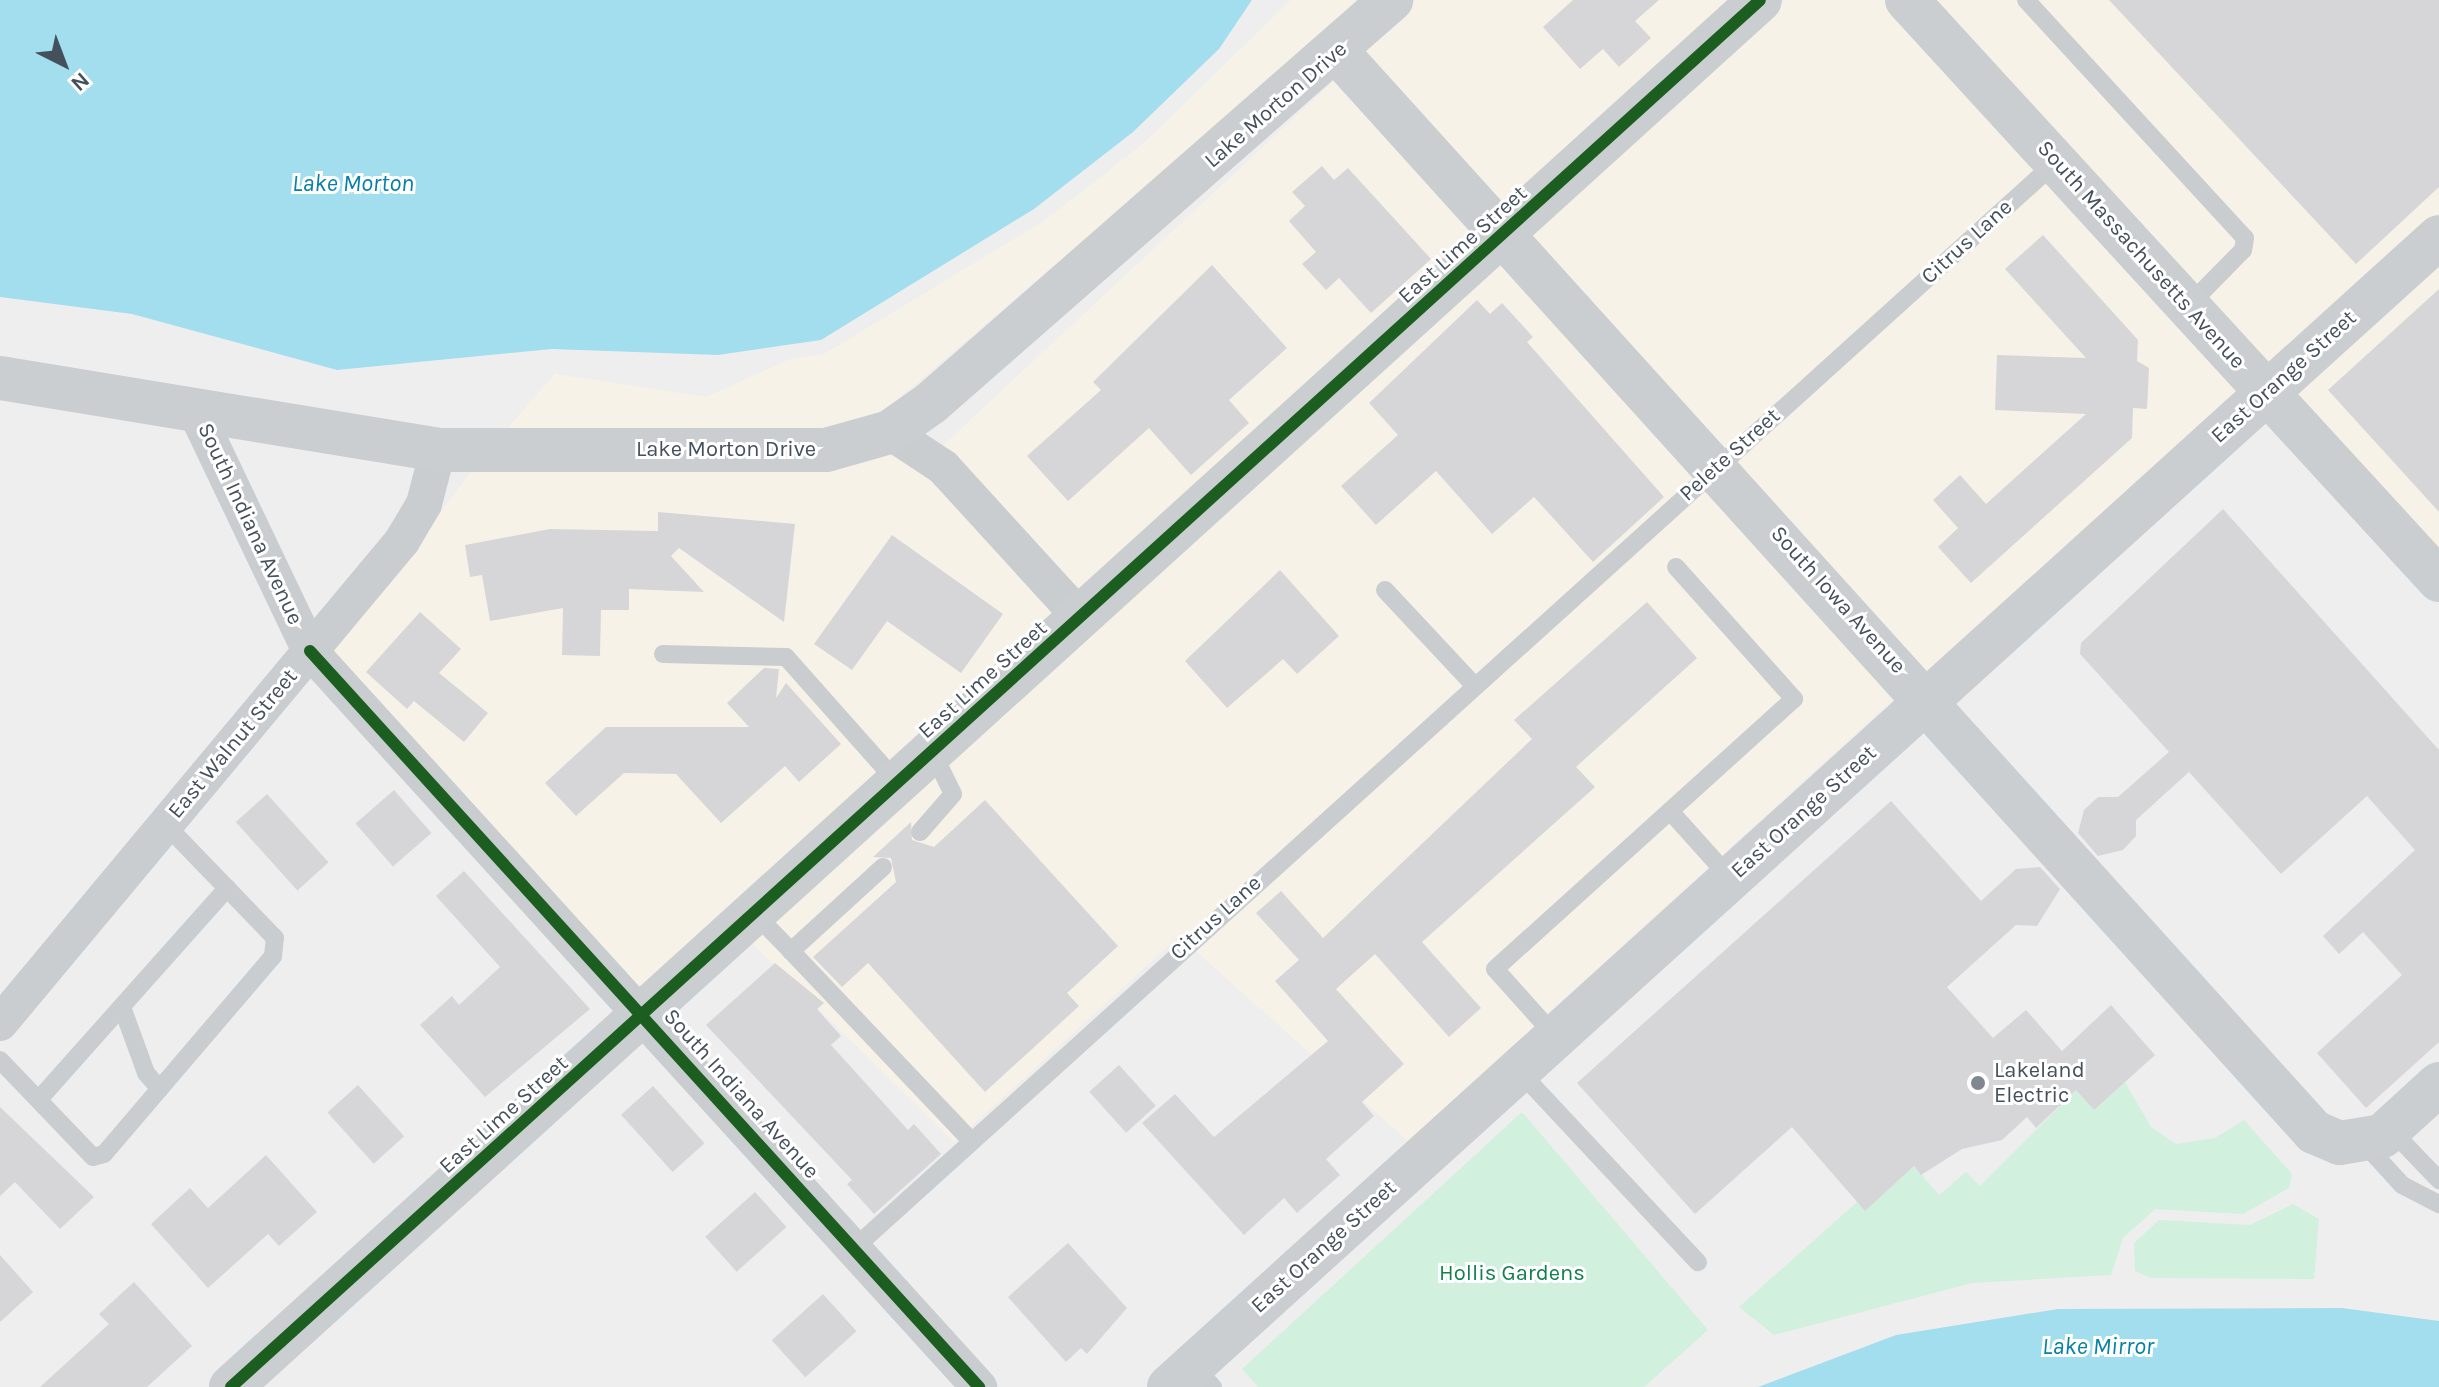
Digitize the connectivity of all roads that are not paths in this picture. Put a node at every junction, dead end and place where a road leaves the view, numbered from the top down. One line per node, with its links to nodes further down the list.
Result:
1 (1391, 0): 5 (street, Lake Morton Drive)
2 (1760, 0): 7 (street, East Lime Street)
3 (1907, 0): 6 (street, South Massachusetts Avenue)
4 (2026, 0): 9 (lane)
5 (1338, 53): 7 (street, South Iowa Avenue); 14 (street, Lake Morton Drive)
6 (2056, 162): 9 (street, South Massachusetts Avenue); 10 (lane, Citrus Lane)
7 (1505, 235): 16 (street, South Iowa Avenue); 21 (street, East Lime Street)
8 (2439, 237): 12 (street, East Orange Street)
9 (2188, 306): 12 (street, South Massachusetts Avenue)
10 (1877, 322): 16 (lane, Pelete Street)
11 (0, 378): 13 (street, Lake Morton Drive)
12 (2266, 392): 18 (street, South Massachusetts Avenue); 25 (street, East Orange Street)
13 (195, 410): 15 (street, Lake Morton Drive); 22 (street, South Indiana Avenue)
14 (890, 432): 15 (street, Lake Morton Drive); 21 (street)
15 (438, 450): 22 (street, East Walnut Street)
16 (1718, 466): 19 (lane, Pelete Street); 25 (street, South Iowa Avenue)
17 (1676, 567): 28 (lane)
18 (2439, 580)
19 (1582, 588): 24 (lane, Citrus Lane)
20 (1385, 590): 24 (lane)
21 (1081, 618): 26 (street, East Lime Street)
22 (310, 651): 29 (street, East Walnut Street); 37 (street, South Indiana Avenue)
23 (663, 654): 27 (lane)
24 (1474, 685): 46 (lane, Citrus Lane)
25 (1929, 700): 32 (street, East Orange Street); 45 (street, South Iowa Avenue)
26 (933, 753): 27 (street, East Lime Street); 30 (lane)
27 (899, 785): 34 (street, East Lime Street)
28 (1670, 811): 32 (lane); 39 (lane)
29 (166, 825): 33 (lane); 38 (street, East Walnut Street)
30 (920, 832)
31 (883, 867): 35 (lane)
32 (1731, 879): 39 (street, East Orange Street)
33 (227, 888): 36 (lane); 43 (lane)
34 (756, 915): 35 (lane); 37 (street, East Lime Street)
35 (791, 951): 46 (lane)
36 (122, 1007): 43 (lane); 44 (lane)
37 (644, 1016): 49 (street, South Indiana Avenue); 52 (street, East Lime Street)
38 (0, 1023)
39 (1556, 1037): 41 (street, East Orange Street)
40 (0, 1060): 44 (lane)
41 (1519, 1071): 50 (lane); 51 (street, East Orange Street)
42 (2439, 1084): 45 (street)
43 (160, 1089): 44 (lane)
44 (41, 1097)
45 (2363, 1137): 47 (lane); 48 (lane)
46 (971, 1141): 49 (lane, Citrus Lane)
47 (2439, 1180)
48 (2439, 1204)
49 (852, 1250): 53 (street, South Indiana Avenue)
50 (1698, 1262)
51 (1191, 1380)
52 (231, 1387)
53 (979, 1387)

